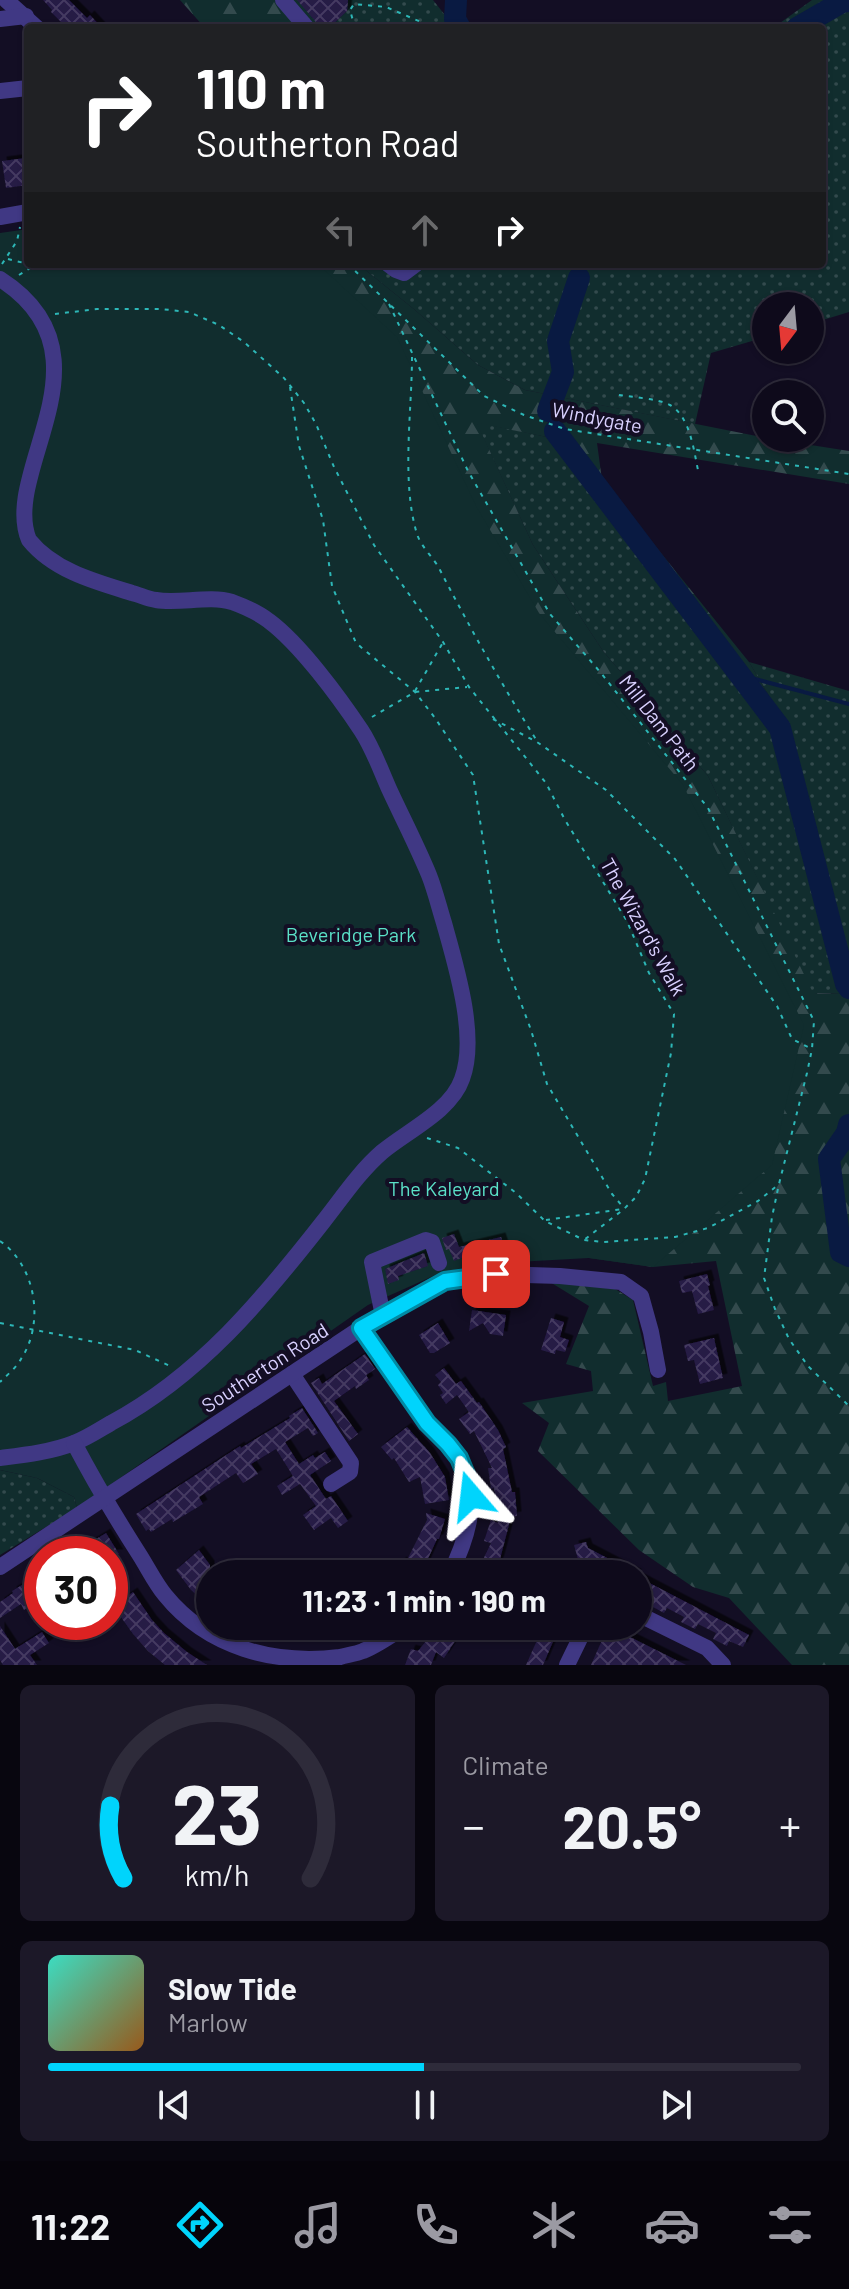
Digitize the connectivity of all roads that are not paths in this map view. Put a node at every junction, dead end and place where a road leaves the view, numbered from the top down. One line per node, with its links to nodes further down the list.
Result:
1 (6, 0): 4 (street)
2 (283, 0): 5 (street)
3 (0, 19): 4 (street)
4 (32, 22)
5 (304, 24)
6 (24, 88): 7 (street)
7 (0, 91)
8 (23, 213): 9 (street)
9 (0, 217)
10 (2, 276): 16 (street)
11 (439, 1263): 12 (street)
12 (383, 1316): 13 (street, Southerton Road); 14 (street, Southerton Road)
13 (361, 1328): 15 (street, Southerton Road); 20 (street)
14 (658, 1370)
15 (292, 1374): 18 (street); 19 (street, Southerton Road)
16 (74, 1443): 17 (street); 19 (street)
17 (0, 1458)
18 (331, 1484)
19 (103, 1497): 21 (street, Southerton Road); 25 (street)
20 (456, 1560)
21 (0, 1567)
22 (652, 1621): 27 (street)
23 (388, 1640): 25 (street)
24 (579, 1640): 26 (street)
25 (365, 1658)
26 (567, 1665)
27 (723, 1665)

